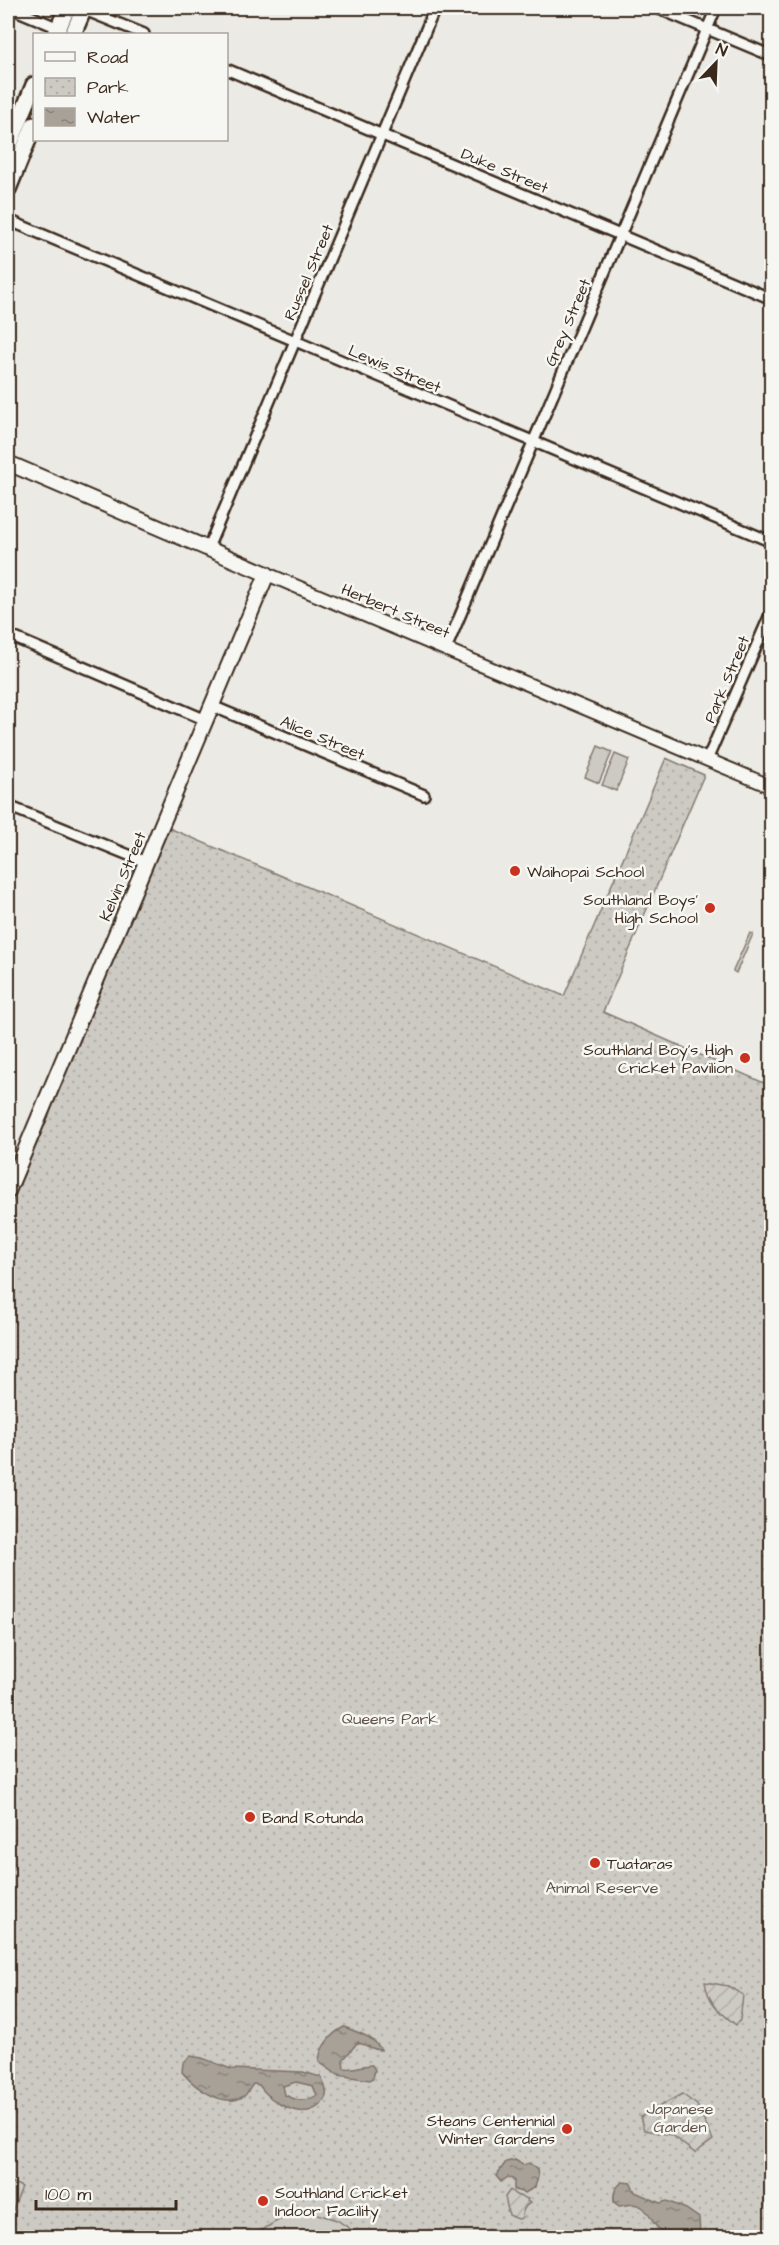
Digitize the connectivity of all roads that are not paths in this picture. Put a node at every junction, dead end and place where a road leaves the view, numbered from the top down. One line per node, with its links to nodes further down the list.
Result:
1 (11, 8): 8 (street)
2 (67, 8): 8 (main road)
3 (83, 8): 9 (main road); 10 (street)
4 (435, 8): 15 (street, Russel Street)
5 (657, 8): 7 (street)
6 (716, 8): 7 (street, Grey Street)
7 (708, 29): 11 (street); 19 (street, Grey Street)
8 (57, 31)
9 (73, 33)
10 (142, 33)
11 (771, 56)
12 (228, 70): 15 (street, Duke Street)
13 (33, 87): 16 (main road)
14 (33, 127): 17 (main road)
15 (382, 135): 19 (street, Duke Street); 21 (street, Russel Street)
16 (8, 148)
17 (8, 189)
18 (8, 220): 21 (street, Lewis Street)
19 (620, 235): 20 (street, Duke Street); 22 (street, Grey Street)
20 (771, 298)
21 (295, 342): 22 (street, Lewis Street); 25 (street, Russel Street)
22 (533, 442): 24 (street, Lewis Street); 29 (street, Grey Street)
23 (8, 463): 25 (main road, Herbert Street)
24 (771, 542)
25 (208, 548): 26 (main road, Herbert Street)
26 (267, 574): 29 (street, Herbert Street); 30 (main road, Kelvin Street)
27 (771, 610): 32 (street, Park Street)
28 (8, 635): 31 (street)
29 (446, 649): 32 (street, Herbert Street)
30 (212, 706): 31 (main road, Kelvin Street); 34 (street, Alice Street)
31 (206, 720): 36 (main road, Kelvin Street)
32 (707, 759): 33 (street, Herbert Street)
33 (771, 787)
34 (424, 795)
35 (8, 806): 36 (street)
36 (146, 862): 37 (main road, Kelvin Street)
37 (8, 1191)

